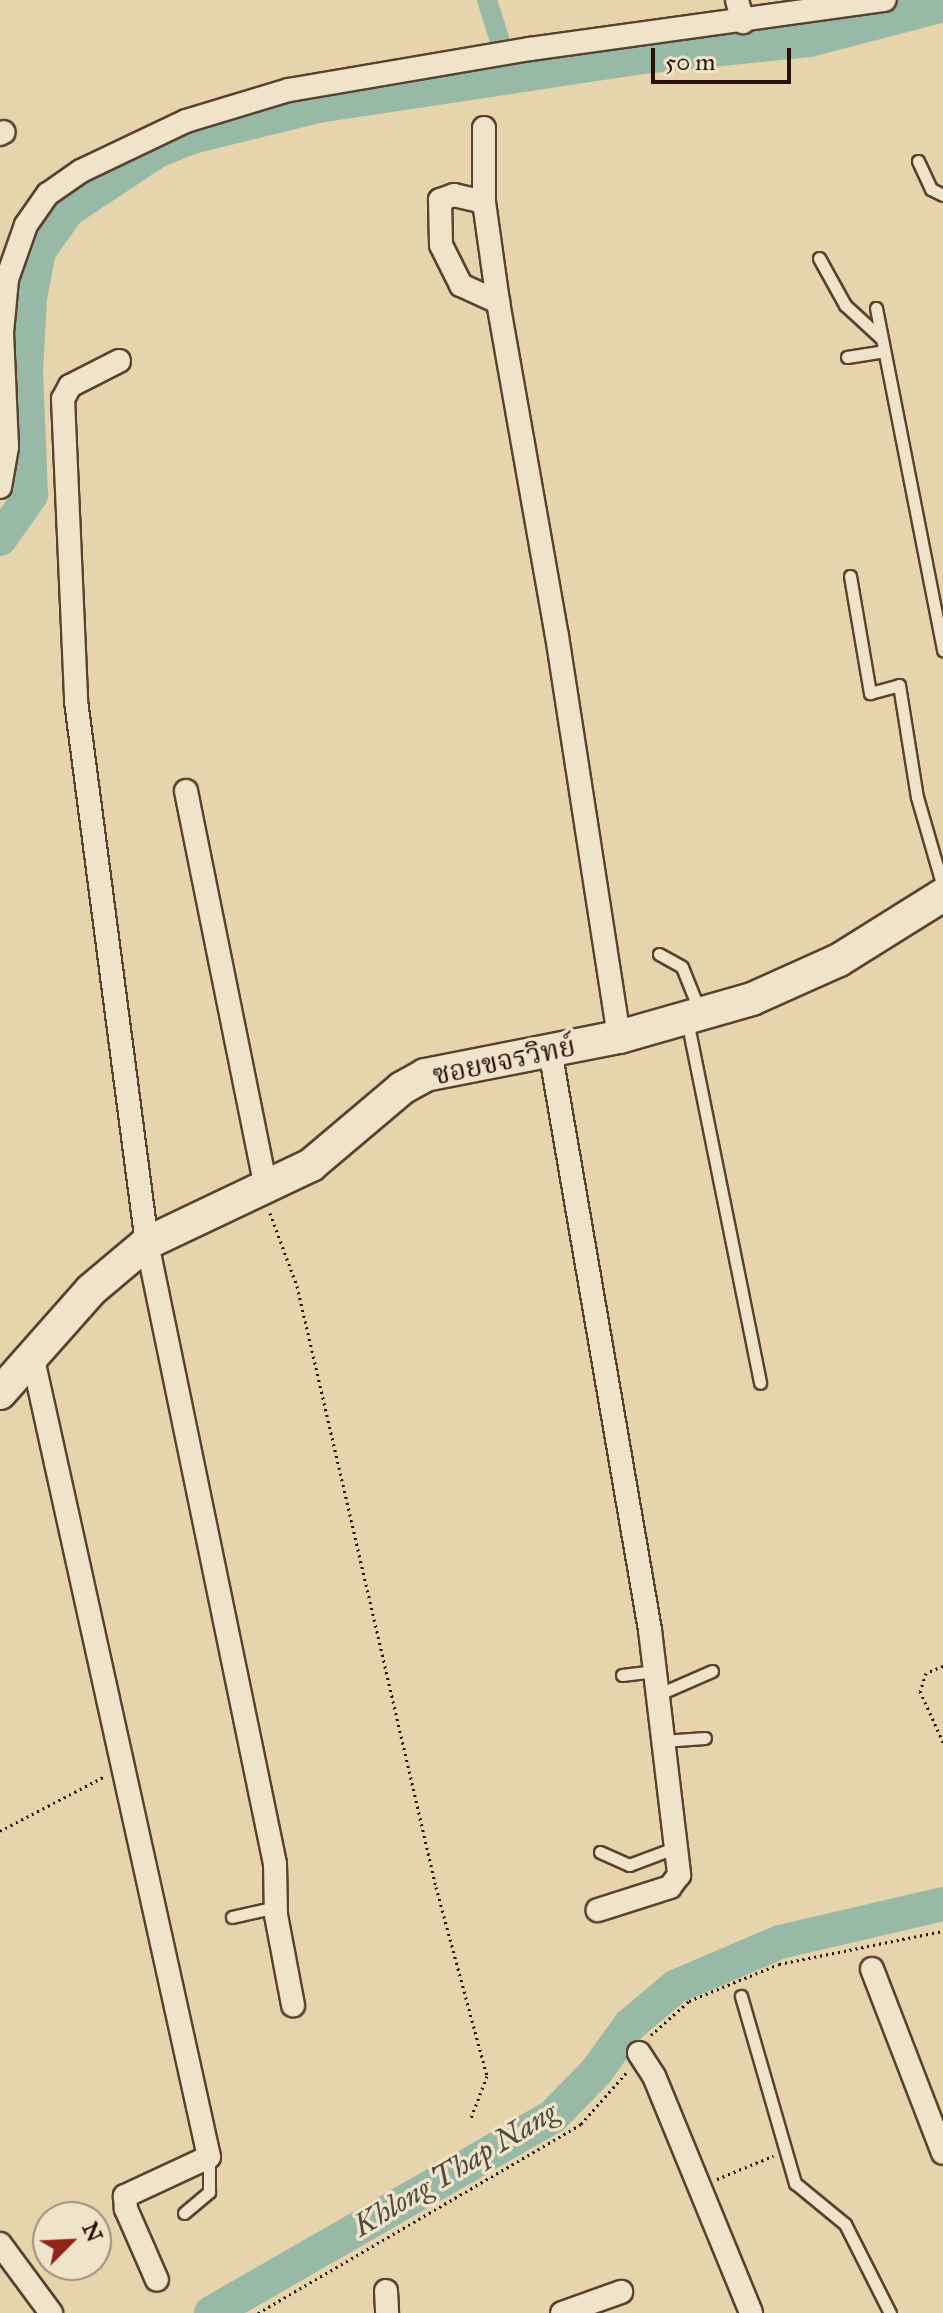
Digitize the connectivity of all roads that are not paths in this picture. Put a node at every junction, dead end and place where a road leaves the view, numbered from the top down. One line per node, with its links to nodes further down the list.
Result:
1 (885, 0): 2 (street)
2 (740, 11): 13 (street)
3 (484, 128): 6 (street)
4 (918, 161): 5 (lane)
5 (943, 195)
6 (484, 202): 8 (street); 8 (street)
7 (819, 258): 10 (lane)
8 (498, 302): 21 (street)
9 (876, 308): 10 (lane)
10 (883, 345): 11 (lane); 15 (lane)
11 (847, 357)
12 (119, 361): 24 (street)
13 (0, 487)
14 (850, 576): 17 (lane)
15 (943, 650)
16 (186, 791): 23 (street)
17 (943, 887)
18 (943, 895): 20 (street, ซอยขจรวิทย์)
19 (659, 954): 20 (lane)
20 (694, 1017): 21 (street, ซอยขจรวิทย์); 26 (lane)
21 (619, 1037): 22 (street, ซอยขจรวิทย์)
22 (550, 1050): 23 (street, ซอยขจรวิทย์); 28 (street)
23 (264, 1190): 24 (street, ซอยขจรวิทย์)
24 (147, 1243): 25 (street, ซอยขจรวิทย์); 36 (street)
25 (33, 1359): 27 (street, ซอยขจรวิทย์); 44 (street)
26 (760, 1383)
27 (0, 1393)
28 (655, 1671): 30 (lane); 31 (street)
29 (712, 1671): 31 (lane)
30 (622, 1675)
31 (657, 1695): 33 (street)
32 (705, 1738): 33 (lane)
33 (661, 1741): 34 (street)
34 (674, 1848): 35 (lane); 37 (street)
35 (600, 1852)
36 (276, 1907): 38 (lane); 41 (street)
37 (598, 1910)
38 (232, 1917)
39 (872, 1969): 43 (street)
40 (741, 1996): 52 (lane)
41 (293, 2005)
42 (639, 2053): 51 (street)
43 (943, 2153)
44 (209, 2157): 45 (lane); 47 (street)
45 (184, 2213)
46 (0, 2244): 49 (street)
47 (157, 2280)
48 (621, 2292): 50 (street)
49 (51, 2313)
50 (562, 2313)
51 (751, 2313)
52 (890, 2313)

